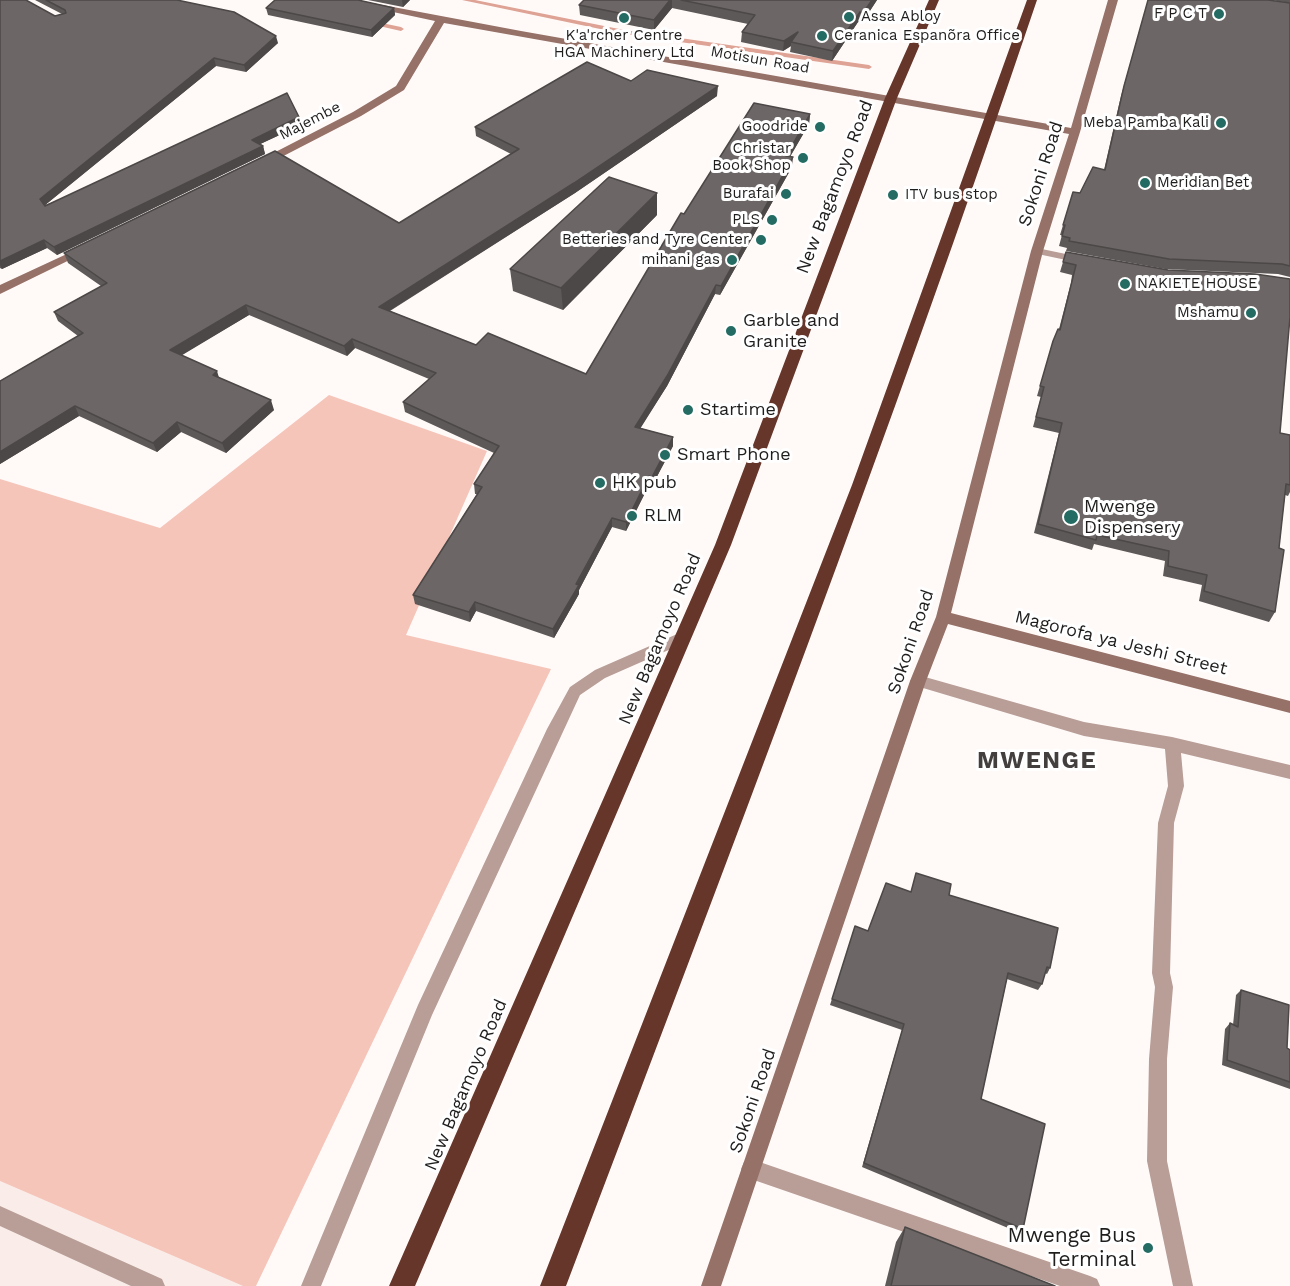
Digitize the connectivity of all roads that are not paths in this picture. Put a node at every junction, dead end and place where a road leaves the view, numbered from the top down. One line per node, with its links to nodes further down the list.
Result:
1 (342, 0): 5 (street, Motisun Road)
2 (934, 0): 6 (highway, New Bagamoyo Road)
3 (1032, 0): 7 (highway)
4 (1113, 0): 8 (street, Sokoni Road)
5 (440, 21): 6 (street, Motisun Road); 9 (street, Majembe)
6 (891, 98): 7 (street, Motisun Road); 15 (highway, New Bagamoyo Road)
7 (992, 120): 8 (street, Motisun Road); 25 (highway)
8 (1075, 132): 11 (street, Sokoni Road)
9 (255, 166)
10 (94, 244): 13 (street)
11 (1037, 251): 12 (street); 14 (street, Sokoni Road)
12 (1094, 262)
13 (0, 290)
14 (943, 617): 16 (street, Sokoni Road); 17 (street, Magorofa ya Jeshi Street)
15 (684, 637): 23 (street); 24 (highway, New Bagamoyo Road)
16 (918, 681): 18 (street); 20 (street, Sokoni Road)
17 (1290, 707)
18 (1172, 744): 19 (street); 28 (street)
19 (1290, 772)
20 (751, 1169): 26 (street, Sokoni Road); 27 (street)
21 (0, 1216): 22 (street)
22 (155, 1286)
23 (311, 1286)
24 (402, 1286)
25 (553, 1286)
26 (711, 1286)
27 (1090, 1286)
28 (1183, 1286)

